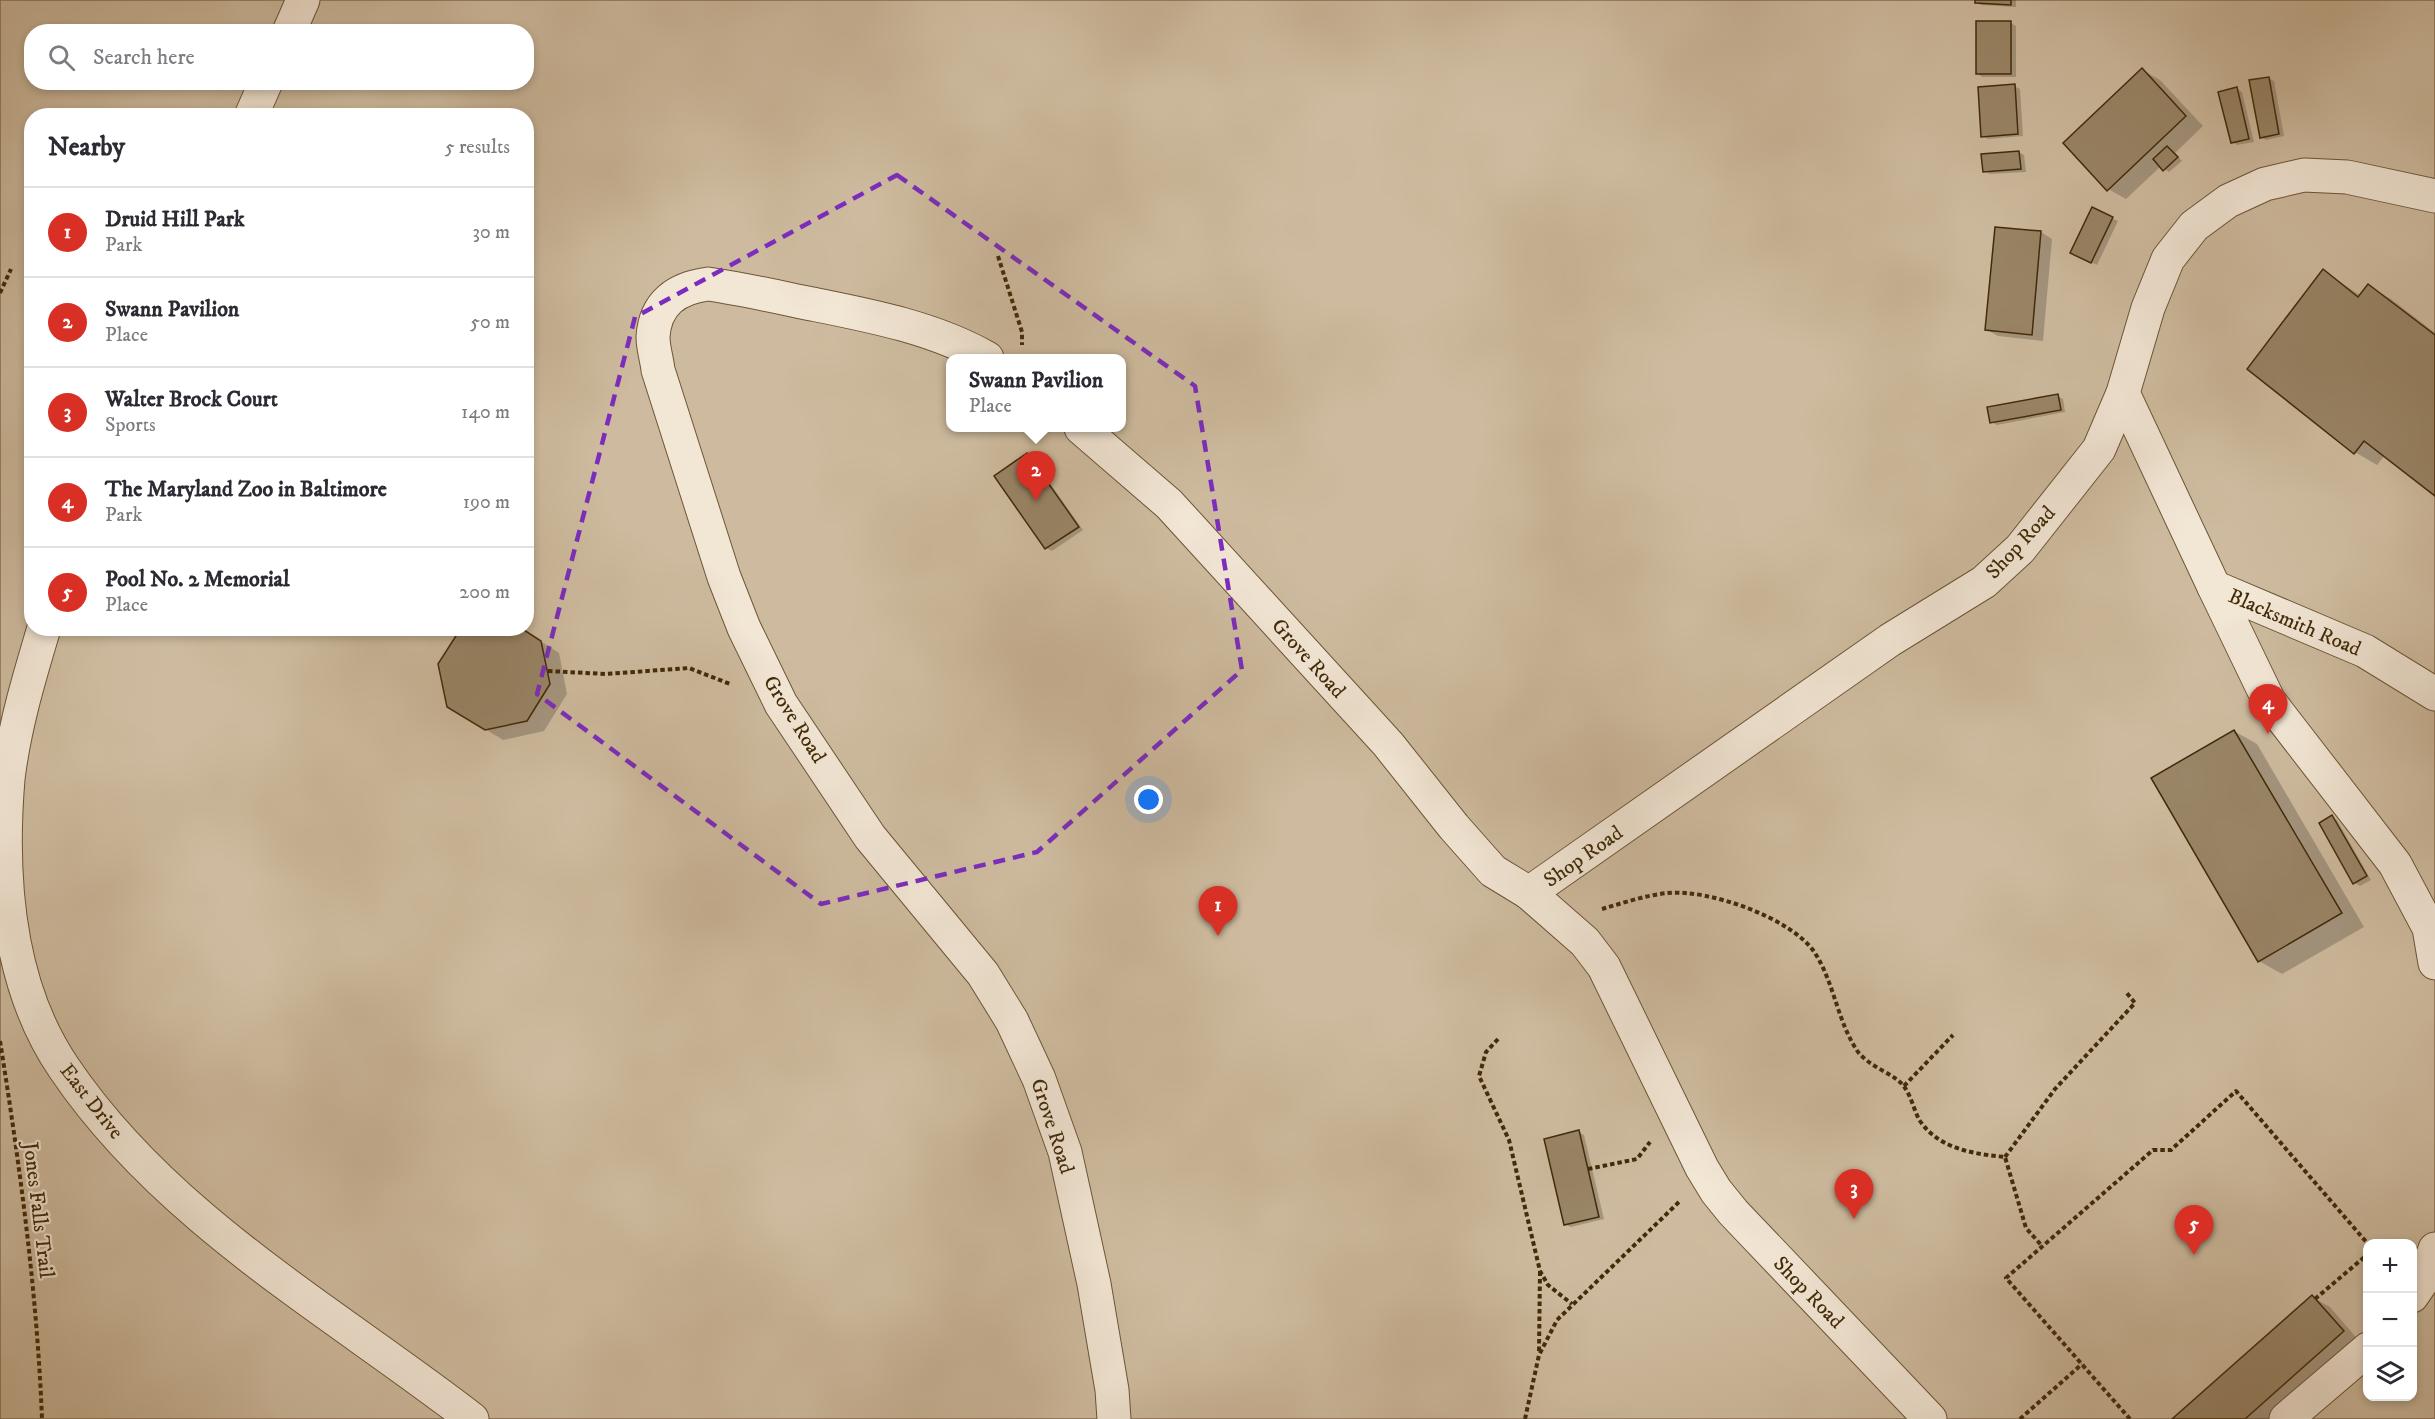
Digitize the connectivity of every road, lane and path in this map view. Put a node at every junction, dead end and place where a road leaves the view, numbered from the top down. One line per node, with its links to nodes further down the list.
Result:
1 (303, 0): 2 (street)
2 (292, 24)
3 (262, 90): 4 (street)
4 (255, 108)
5 (2435, 196): 11 (street, Shop Road)
6 (998, 256): 9 (path)
7 (11, 269): 8 (path)
8 (0, 293)
9 (1023, 350)
10 (979, 354): 17 (street, Grove Road)
11 (2123, 393): 13 (street, Blacksmith Road); 18 (street, Shop Road)
12 (1086, 432): 18 (street, Grove Road)
13 (2214, 588): 16 (street, Blacksmith Road); 20 (street)
14 (42, 636): 42 (street, East Drive)
15 (548, 671): 17 (path)
16 (2435, 694)
17 (781, 704): 43 (street, Grove Road)
18 (1529, 893): 19 (street, Shop Road)
19 (1565, 923): 25 (path); 45 (street, Shop Road)
20 (2435, 963)
21 (2126, 992): 26 (path)
22 (1953, 1035): 25 (path)
23 (1498, 1039): 34 (path)
24 (0, 1041): 41 (path, Jones Falls Trail)
25 (1905, 1086): 26 (path)
26 (2005, 1157): 31 (path)
27 (1637, 1159): 28 (path)
28 (1588, 1169)
29 (1682, 1199): 37 (path)
30 (2364, 1239): 31 (path)
31 (2042, 1246): 40 (path)
32 (2435, 1249): 35 (street)
33 (2363, 1257): 36 (path)
34 (1540, 1271): 37 (path); 39 (path)
35 (2414, 1293)
36 (2315, 1299)
37 (1572, 1304): 39 (path)
38 (2363, 1352): 48 (street)
39 (1539, 1355): 44 (path)
40 (2082, 1364): 46 (path); 47 (path)
41 (42, 1419)
42 (472, 1419)
43 (1114, 1419)
44 (1525, 1419)
45 (1930, 1419)
46 (2020, 1419)
47 (2130, 1419)
48 (2286, 1419)

